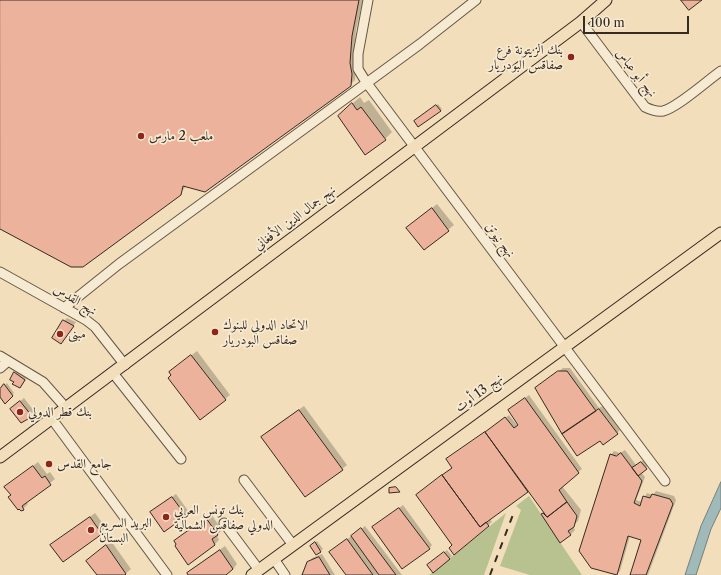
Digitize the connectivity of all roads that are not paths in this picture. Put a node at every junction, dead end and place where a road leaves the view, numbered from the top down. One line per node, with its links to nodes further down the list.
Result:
1 (368, 0): 6 (street, نهج نيوتن)
2 (476, 0): 6 (street)
3 (606, 0): 4 (main road, نهج جمال الدين الأفغاني)
4 (581, 22): 5 (street, نهج أبو عباس); 7 (main road, نهج جمال الدين الأفغاني)
5 (721, 71)
6 (366, 82): 7 (street, نهج نيوتن); 10 (street)
7 (414, 146): 11 (street, نهج نيوتن); 14 (main road, نهج جمال الدين الأفغاني)
8 (721, 233): 11 (main road, نهج 13 أوت)
9 (0, 272): 10 (street, نهج القدس)
10 (64, 308): 14 (street, نهج القدس)
11 (564, 348): 22 (street, نهج نيوتن); 24 (main road, نهج 13 أوت)
12 (0, 356): 13 (street)
13 (8, 361): 15 (street); 17 (street)
14 (125, 364): 16 (main road, نهج جمال الدين الأفغاني)
15 (0, 368)
16 (113, 373): 17 (main road, نهج جمال الدين الأفغاني); 20 (street)
17 (66, 408): 18 (main road, نهج جمال الدين الأفغاني)
18 (52, 419): 19 (main road, نهج جمال الدين الأفغاني); 27 (street)
19 (0, 458)
20 (182, 458)
21 (244, 480): 24 (street)
22 (664, 481)
23 (224, 524): 26 (street)
24 (293, 545): 25 (main road, نهج 13 أوت)
25 (274, 559): 26 (main road, نهج 13 أوت); 28 (street)
26 (256, 572)
27 (168, 575)
28 (285, 575)

